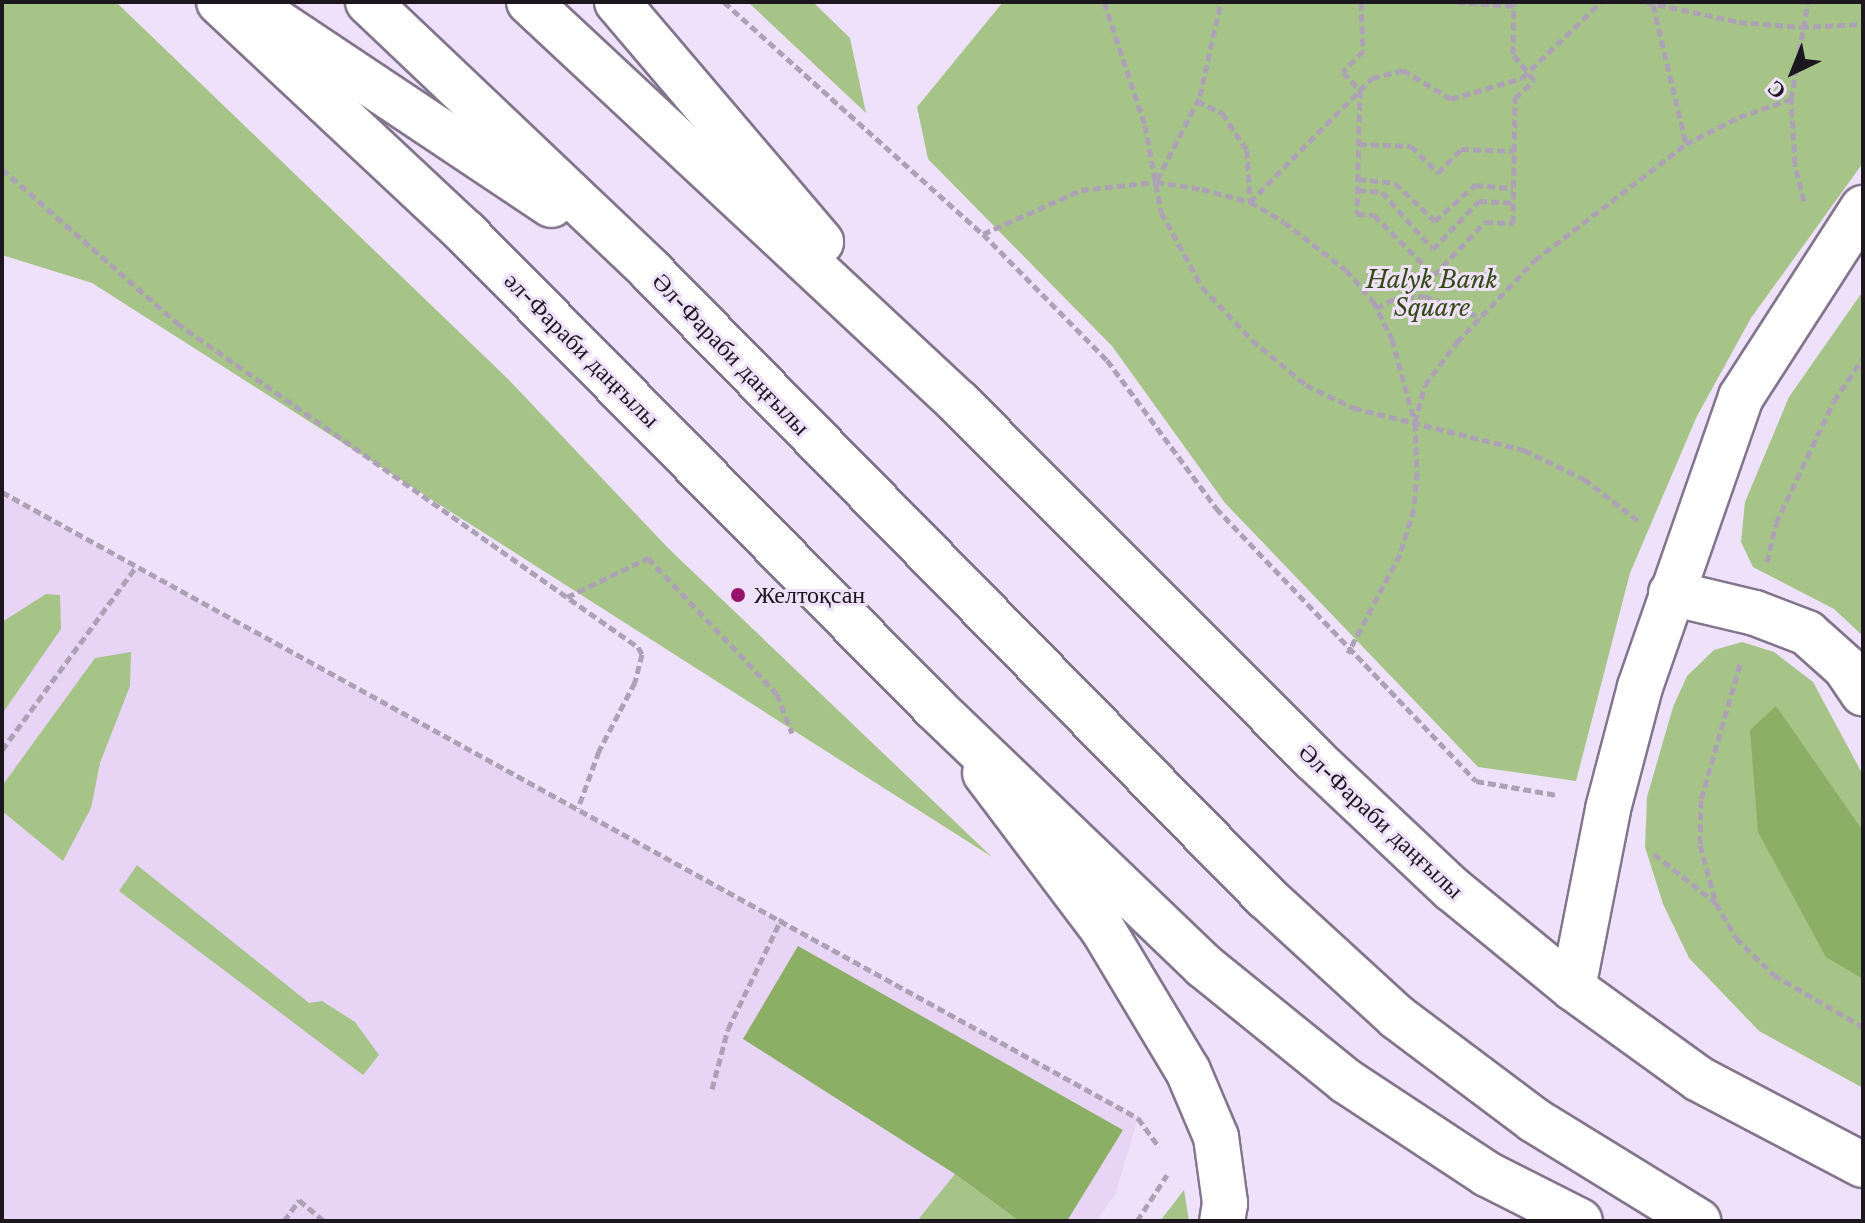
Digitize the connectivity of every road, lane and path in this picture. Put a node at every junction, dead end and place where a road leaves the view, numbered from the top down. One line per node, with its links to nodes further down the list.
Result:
1 (219, 2): 48 (main road, әл-Фараби даңғылы)
2 (247, 2): 34 (main road)
3 (368, 2): 34 (main road, Әл-Фараби даңғылы)
4 (529, 2): 38 (main road, Әл-Фараби даңғылы)
5 (617, 2): 38 (main road, Әл-Фараби даңғылы)
6 (724, 2): 33 (path)
7 (1104, 2): 26 (path)
8 (1221, 2): 20 (path)
9 (1361, 2): 18 (path)
10 (1457, 2): 14 (path)
11 (1601, 2): 17 (path)
12 (1808, 2): 16 (path)
13 (1650, 3): 16 (path); 22 (path)
14 (1514, 4): 17 (path)
15 (1863, 24): 16 (path)
16 (1801, 27): 19 (path)
17 (1528, 72): 18 (path); 23 (path)
18 (1360, 90): 21 (path); 29 (path)
19 (1791, 99): 22 (path); 32 (path)
20 (1197, 101): 26 (path); 29 (path)
21 (1359, 144): 23 (path); 25 (path)
22 (1686, 144): 36 (path)
23 (1514, 151): 27 (path)
24 (2, 169): 44 (path)
25 (1358, 179): 27 (path); 28 (path)
26 (1156, 182): 29 (path); 33 (path); 39 (path)
27 (1513, 188): 30 (path)
28 (1358, 190): 30 (path); 30 (path)
29 (1250, 202): 35 (path)
30 (1513, 203)
31 (1863, 208): 43 (main road)
32 (1807, 216)
33 (983, 234): 46 (path)
34 (651, 271): 66 (main road, Әл-Фараби даңғылы)
35 (1376, 308): 36 (path); 39 (path)
36 (1481, 317): 39 (path)
37 (1863, 358): 45 (path)
38 (958, 402): 55 (main road, Әл-Фараби даңғылы)
39 (1415, 423): 41 (path); 46 (path)
40 (2, 492): 42 (path)
41 (1644, 525)
42 (136, 567): 50 (path); 51 (path)
43 (1671, 593): 45 (main road); 52 (main road)
44 (567, 597): 49 (path); 51 (path)
45 (1755, 613): 47 (main road); 53 (path)
46 (1348, 653): 52 (path)
47 (1863, 694)
48 (935, 708): 64 (main road); 65 (main road)
49 (792, 733)
50 (2, 750)
51 (578, 808): 54 (path)
52 (1608, 809): 53 (path); 55 (main road)
53 (1716, 903): 56 (path)
54 (782, 918): 57 (path); 58 (path)
55 (1573, 988): 60 (main road, Әл-Фараби даңғылы)
56 (1863, 1027)
57 (712, 1089)
58 (1164, 1153)
59 (1172, 1165): 63 (path)
60 (1863, 1165)
61 (284, 1221): 62 (path)
62 (324, 1221)
63 (1137, 1221)
64 (1222, 1221)
65 (1580, 1221)
66 (1698, 1221)

